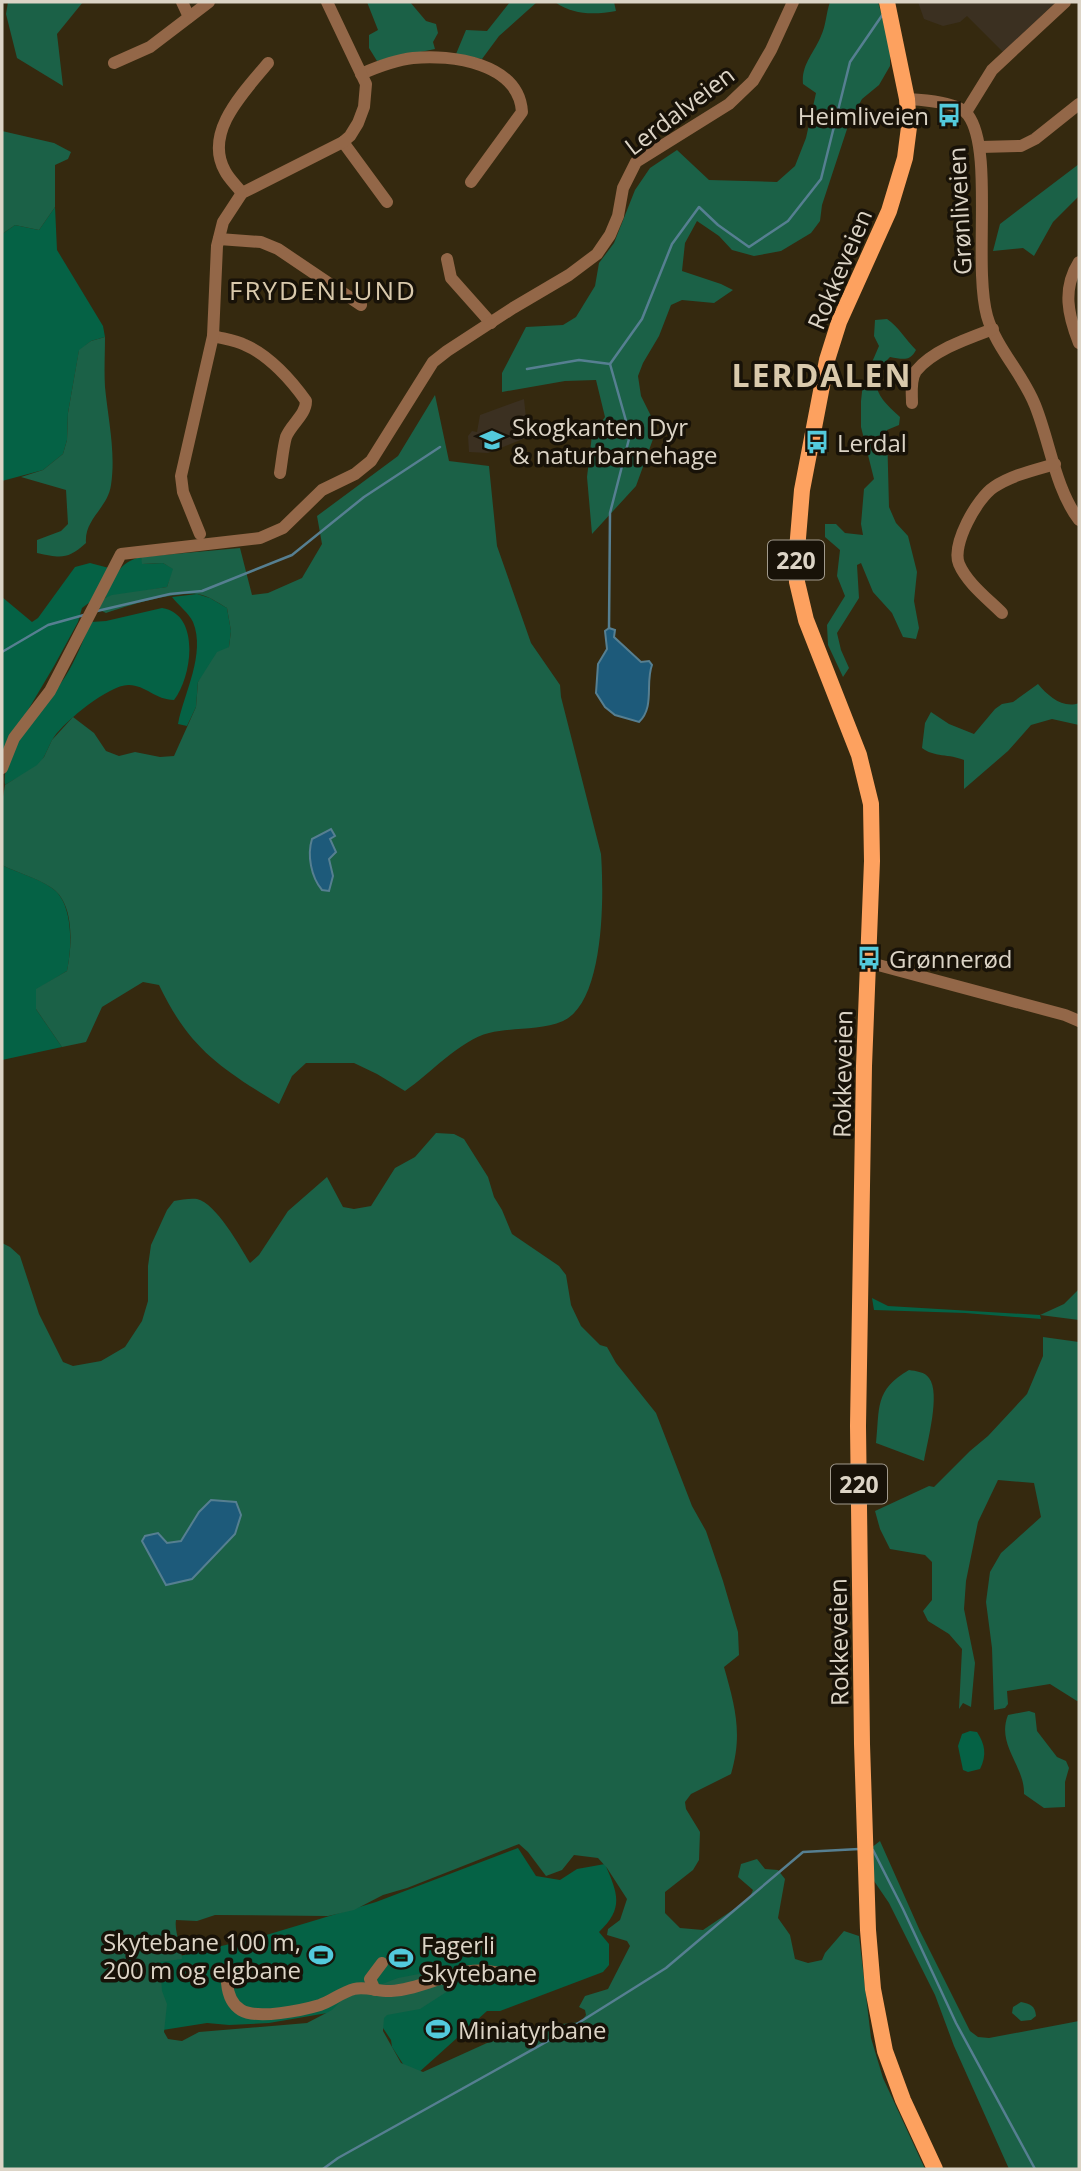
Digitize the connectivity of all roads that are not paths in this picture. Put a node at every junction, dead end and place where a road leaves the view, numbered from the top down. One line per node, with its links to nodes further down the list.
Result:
1 (181, 2): 7 (street)
2 (209, 2): 7 (street)
3 (327, 2): 10 (street)
4 (793, 2): 23 (street, Lerdalveien)
5 (887, 2): 11 (main road, Rokkeveien / 220)
6 (1065, 2): 13 (street)
7 (189, 18): 8 (street)
8 (114, 63)
9 (268, 63): 17 (street)
10 (361, 74): 14 (street); 16 (street)
11 (907, 99): 13 (street, Grønliveien); 34 (main road, Rokkeveien / 220)
12 (1079, 104): 15 (street)
13 (966, 112): 15 (street, Grønliveien)
14 (343, 142): 17 (street); 18 (street)
15 (980, 147): 24 (street, Grønliveien)
16 (471, 182)
17 (242, 193): 19 (street)
18 (387, 202)
19 (219, 239): 22 (street); 25 (street)
20 (447, 259): 23 (street)
21 (1079, 262): 26 (street)
22 (361, 305)
23 (491, 323): 31 (street, Lerdalveien)
24 (993, 329): 27 (street); 28 (street, Grønliveien)
25 (213, 336): 29 (street); 31 (street)
26 (1079, 343)
27 (912, 403)
28 (1055, 464): 30 (street, Grønliveien); 32 (street)
29 (280, 473)
30 (1079, 520)
31 (203, 540): 33 (street, Lerdalveien)
32 (1002, 613)
33 (2, 768)
34 (867, 962): 35 (street); 40 (main road, Rokkeveien / 220)
35 (1079, 1021)
36 (382, 1963): 39 (street)
37 (501, 1974): 39 (street)
38 (227, 1983): 39 (street)
39 (375, 1990)
40 (934, 2169)

